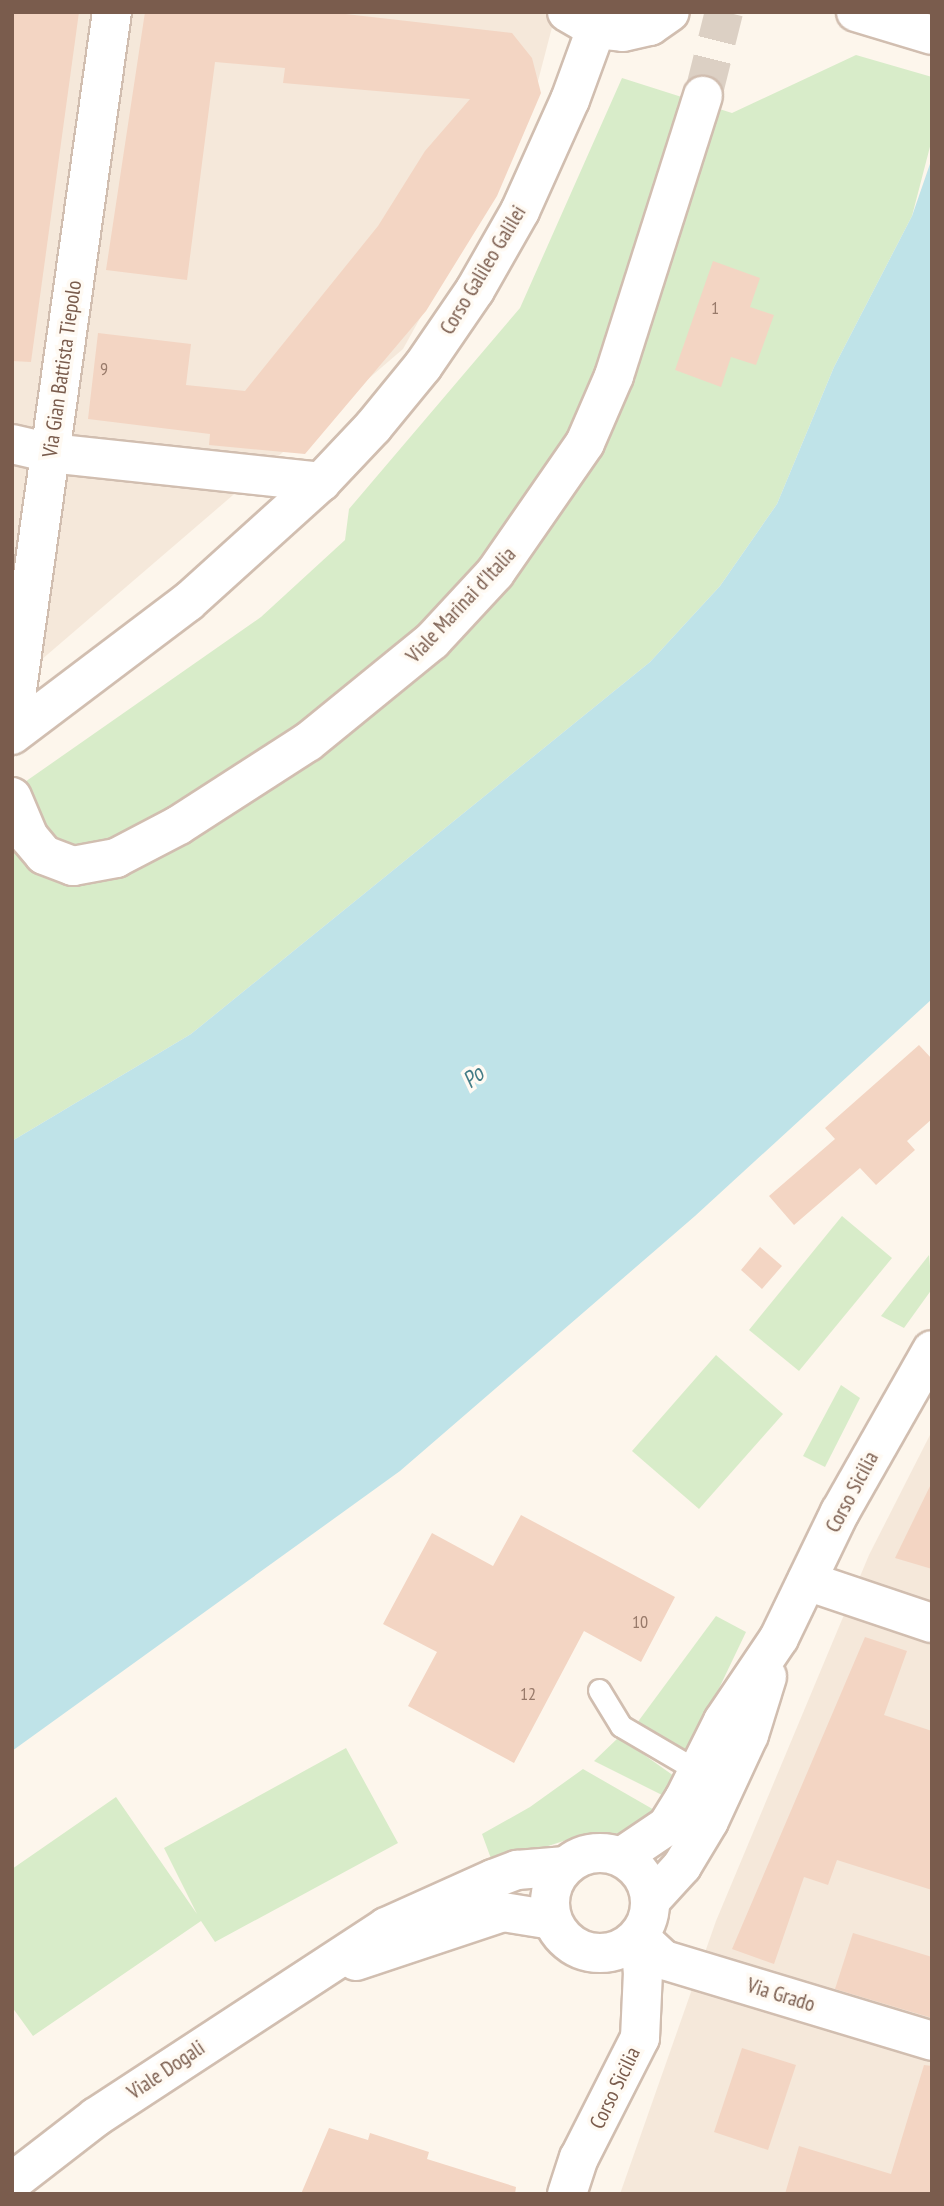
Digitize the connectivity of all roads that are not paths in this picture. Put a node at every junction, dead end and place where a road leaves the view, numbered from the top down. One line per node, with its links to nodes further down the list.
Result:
1 (112, 12): 8 (street, Via Gian Battista Tiepolo)
2 (670, 12): 4 (street)
3 (856, 12): 5 (street)
4 (582, 21): 9 (street, Corso Galileo Galilei)
5 (916, 30)
6 (703, 96): 12 (street, Viale Marinai d'Italia)
7 (12, 444): 8 (street)
8 (50, 453): 9 (street); 10 (street, Via Gian Battista Tiepolo)
9 (321, 482): 11 (street, Corso Galileo Galilei)
10 (12, 725)
11 (12, 735)
12 (12, 797)
13 (932, 1350): 14 (street, Corso Sicilia)
14 (807, 1581): 15 (street); 16 (street, Corso Sicilia)
15 (932, 1623)
16 (779, 1638): 18 (street, Corso Sicilia); 21 (street, Corso Sicilia)
17 (598, 1690): 18 (lane)
18 (696, 1770): 19 (street, Corso Sicilia)
19 (621, 1857): 20 (street); 21 (street)
20 (566, 1866): 22 (street); 24 (street, Viale Dogali)
21 (651, 1900): 23 (street)
22 (552, 1920): 23 (street); 24 (street, Viale Dogali)
23 (639, 1937): 25 (street, Via Grado); 27 (street, Corso Sicilia)
24 (327, 1968): 26 (street, Viale Dogali)
25 (932, 2041)
26 (12, 2182)
27 (566, 2194)

